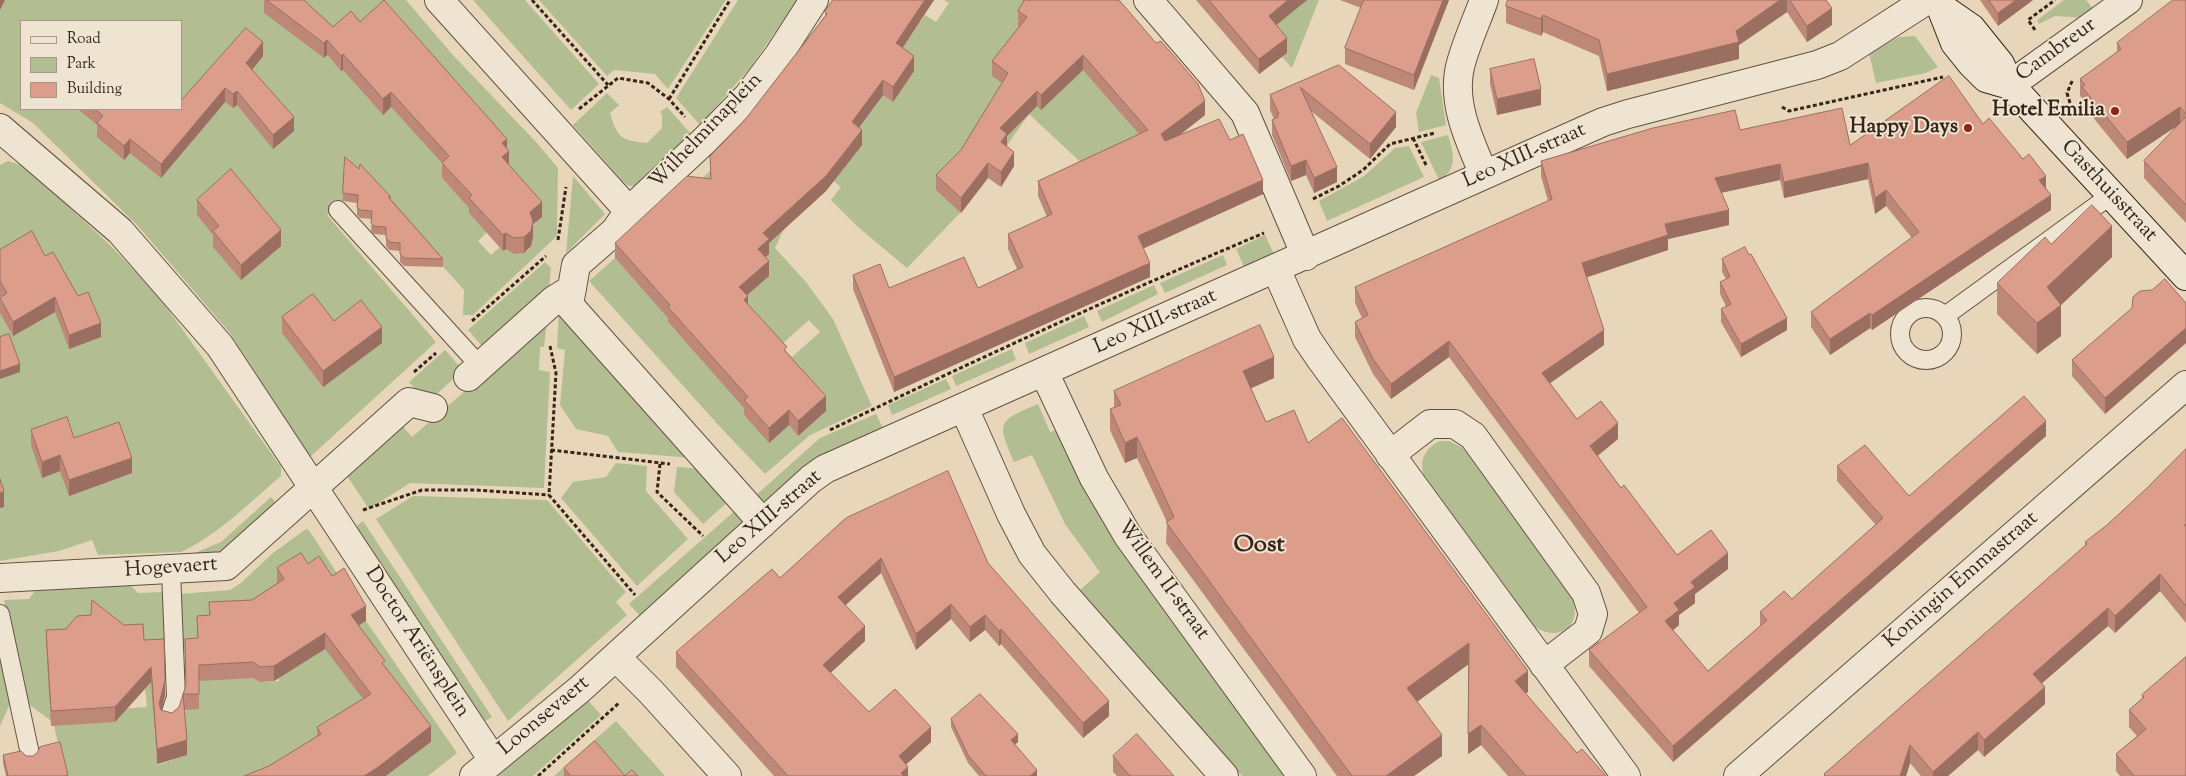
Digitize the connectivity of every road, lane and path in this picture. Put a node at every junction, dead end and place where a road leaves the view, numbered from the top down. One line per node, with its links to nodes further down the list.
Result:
1 (439, 0): 17 (street)
2 (532, 0): 12 (path)
3 (730, 0): 14 (path)
4 (814, 0): 18 (street, Wilhelminaplein)
5 (1148, 0): 24 (street)
6 (1484, 0): 19 (street)
7 (2128, 0): 9 (street, Cambreur)
8 (1935, 3): 10 (street); 11 (street, Leo XIII-straat); 13 (street, Gasthuisstraat)
9 (2053, 52): 13 (street, Cambreur); 15 (path)
10 (1971, 63): 11 (path); 13 (street)
11 (1750, 82): 19 (street, Leo XIII-straat)
12 (608, 84): 14 (path); 17 (path)
13 (2010, 85): 20 (street, Gasthuisstraat)
14 (669, 99): 18 (path)
15 (2073, 107)
16 (1, 131): 38 (street, Doctor Ariënsplein)
17 (563, 138): 22 (street); 23 (path)
18 (705, 140): 22 (street, Wilhelminaplein)
19 (1484, 175): 24 (street, Leo XIII-straat)
20 (2112, 195): 26 (street, Gasthuisstraat); 28 (lane)
21 (338, 210): 29 (lane)
22 (629, 211): 27 (street, Wilhelminaplein)
23 (558, 246)
24 (1306, 256): 25 (street, Leo XIII-straat)
25 (1276, 269): 30 (street, Leo XIII-straat); 35 (street)
26 (2186, 276)
27 (563, 295): 29 (street); 34 (path); 37 (street)
28 (1945, 316)
29 (474, 371)
30 (1044, 372): 33 (street, Leo XIII-straat); 56 (street, Willem II-straat)
31 (2186, 385): 58 (street, Koningin Emmastraat)
32 (433, 408): 38 (street)
33 (964, 408): 40 (street, Leo XIII-straat); 55 (street)
34 (552, 450): 36 (path); 39 (path)
35 (1390, 455): 48 (street); 48 (street)
36 (660, 464): 37 (path); 42 (path)
37 (711, 464): 40 (street)
38 (313, 488): 41 (street, Doctor Ariënsplein); 43 (street, Hogevaert)
39 (549, 495): 41 (path); 45 (path)
40 (763, 523): 47 (street, Leo XIII-straat)
41 (339, 526): 52 (street, Doctor Ariënsplein)
42 (703, 536)
43 (171, 570): 44 (street, Hogevaert); 50 (lane)
44 (0, 578)
45 (635, 595)
46 (0, 614): 51 (lane)
47 (616, 657): 49 (street); 52 (street, Loonsevaert)
48 (1544, 664): 57 (street)
49 (642, 683): 53 (path); 54 (street)
50 (169, 718)
51 (30, 754)
52 (484, 768)
53 (538, 776)
54 (727, 776)
55 (1224, 776)
56 (1302, 776)
57 (1626, 776)
58 (1738, 776)

